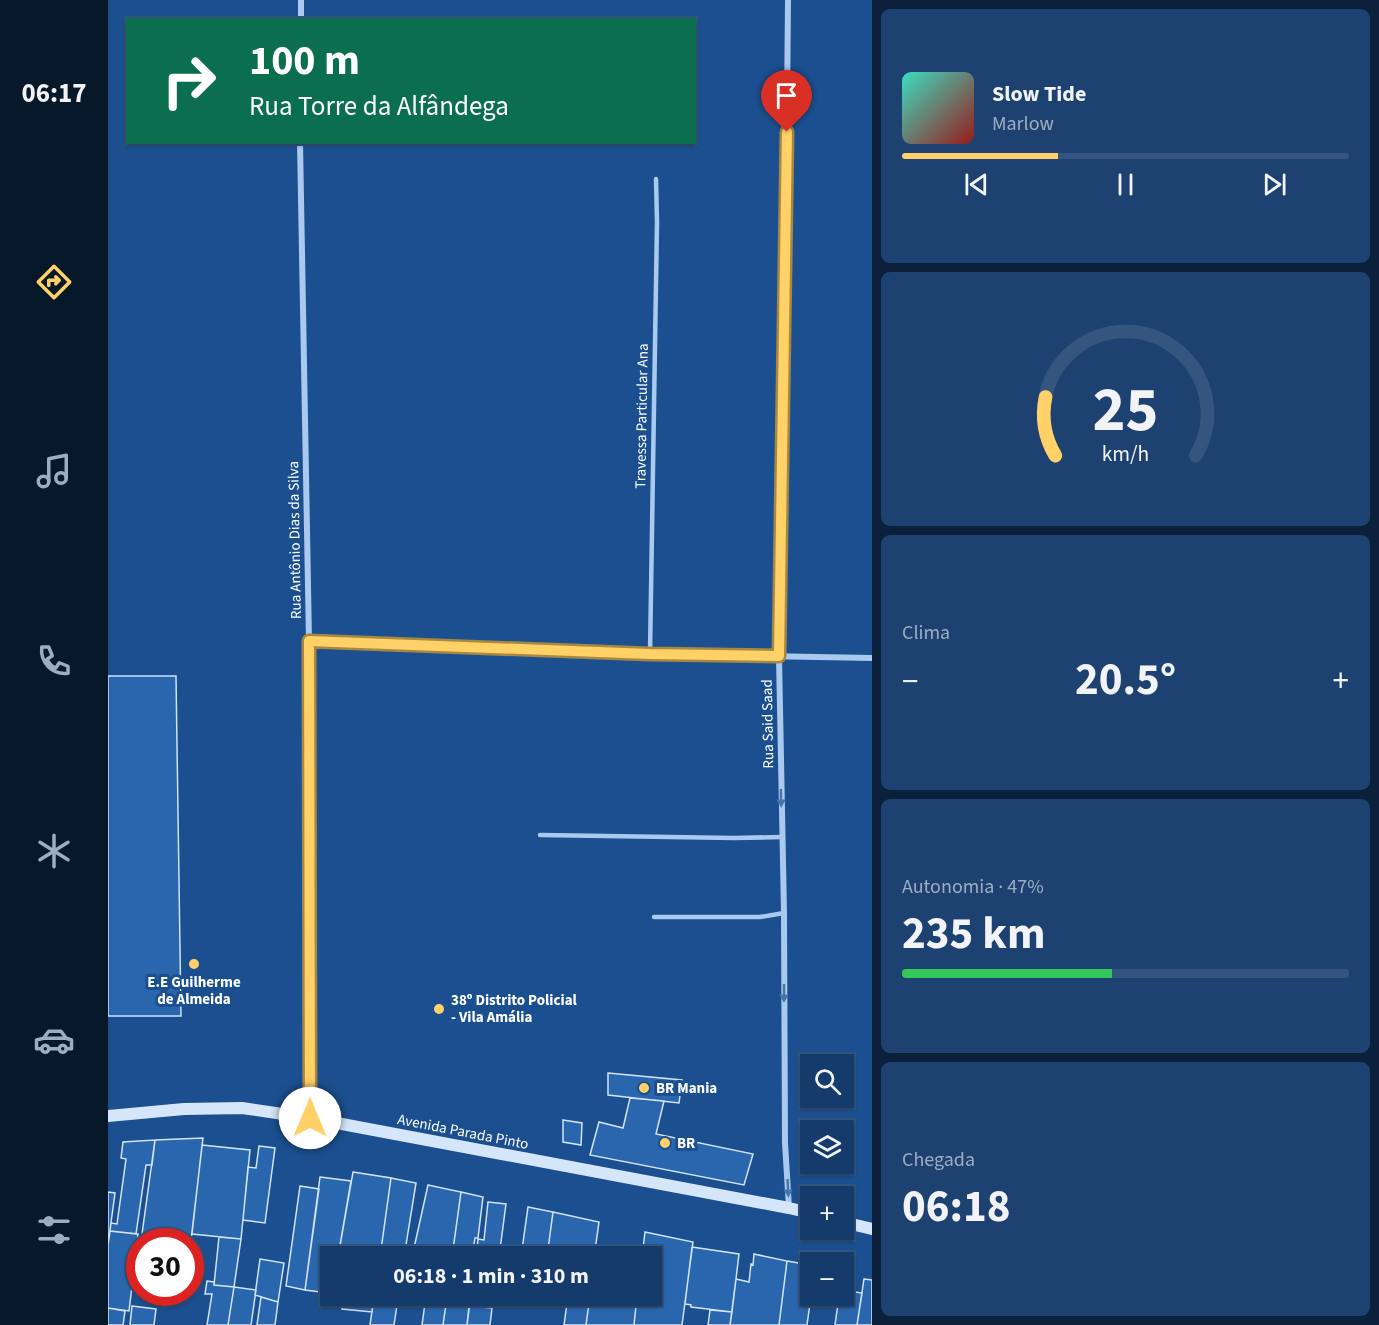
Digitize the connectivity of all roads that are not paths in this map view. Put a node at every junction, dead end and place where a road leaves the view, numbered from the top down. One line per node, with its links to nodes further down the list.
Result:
1 (301, 0): 3 (street)
2 (788, 0): 8 (street, Rua Said Saad)
3 (301, 18)
4 (300, 144): 6 (street, Rua Antônio Dias da Silva)
5 (656, 179): 7 (lane, Travessa Particular Ana)
6 (309, 641): 7 (street); 15 (street, Rua Antônio Dias da Silva)
7 (650, 654): 8 (street)
8 (779, 656): 9 (street); 11 (street, Rua Said Saad, one-way to 11)
9 (872, 658)
10 (540, 835): 11 (lane)
11 (782, 837): 12 (street, Rua Said Saad)
12 (784, 913): 13 (lane); 16 (street, Rua Said Saad, one-way to 16)
13 (654, 917)
14 (108, 1116): 15 (main road, Avenida Parada Pinto)
15 (310, 1118): 16 (main road, Avenida Parada Pinto)
16 (789, 1208): 17 (main road, Avenida Parada Pinto)
17 (800, 1211)
18 (854, 1225): 19 (main road)
19 (872, 1229)

